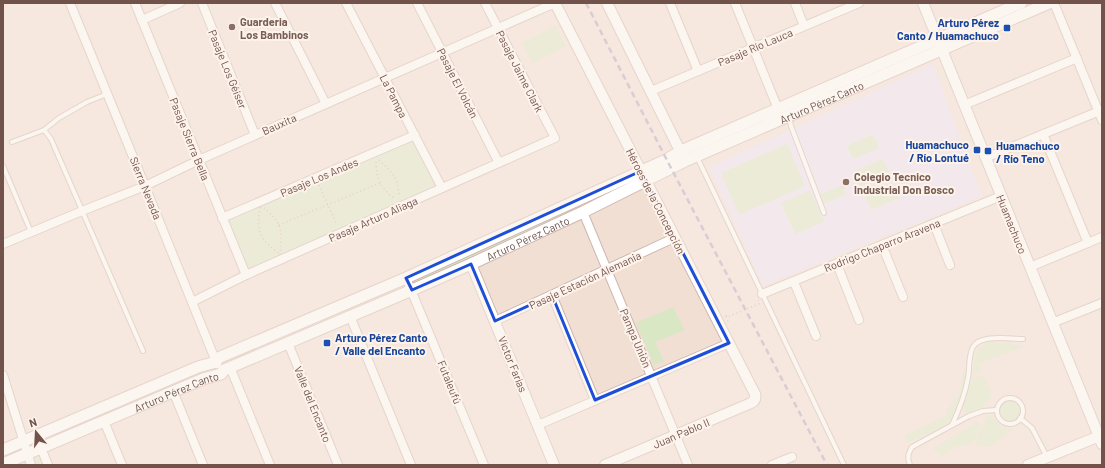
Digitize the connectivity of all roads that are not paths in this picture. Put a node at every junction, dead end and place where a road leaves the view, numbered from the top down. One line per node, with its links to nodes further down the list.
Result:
1 (70, 3): 29 (street, Sierra Nevada)
2 (135, 3): 19 (street, Pasaje Sierra Bella)
3 (180, 3): 19 (street)
4 (202, 3): 38 (street, Pasaje Los Géiser)
5 (275, 3): 30 (street)
6 (346, 3): 27 (street, La Pampa)
7 (417, 3): 24 (street, Pasaje El Volcán)
8 (485, 3): 21 (street, Pasaje Jaime Clark)
9 (555, 3): 21 (street, Bauxita); 48 (street, Héroes de la Concepción)
10 (607, 3): 28 (street)
11 (670, 3): 26 (street)
12 (735, 3): 23 (street)
13 (794, 3): 20 (street)
14 (923, 3): 22 (street, Huamachuco)
15 (1021, 3): 22 (main road, Arturo Pérez Canto)
16 (1049, 3): 22 (main road, Arturo Pérez Canto)
17 (1054, 3): 25 (street)
18 (856, 4): 20 (street, Pasaje Río Lauca)
19 (142, 20): 45 (street, Pasaje Sierra Bella)
20 (804, 26): 23 (street, Pasaje Río Lauca)
21 (498, 28): 24 (street, Bauxita); 40 (street, Pasaje Jaime Clark)
22 (940, 45): 31 (street, Huamachuco); 32 (main road, Arturo Pérez Canto); 34 (main road, Arturo Pérez Canto)
23 (754, 48): 26 (street, Pasaje Río Lauca); 32 (street)
24 (442, 53): 27 (street, Bauxita); 46 (street, Pasaje El Volcán)
25 (1077, 58): 31 (street); 33 (street)
26 (698, 71): 28 (street, Pasaje Río Lauca)
27 (385, 78): 30 (street, Bauxita); 39 (street, La Pampa)
28 (651, 91): 43 (street)
29 (107, 94): 36 (lane); 50 (street, Sierra Nevada)
30 (326, 104): 38 (street, Bauxita)
31 (964, 105): 44 (street, Huamachuco)
32 (778, 109): 42 (main road, Arturo Pérez Canto)
33 (1100, 111): 35 (street); 37 (street)
34 (788, 116): 42 (main road, Arturo Pérez Canto); 55 (lane)
35 (1102, 120)
36 (44, 130): 41 (lane); 53 (lane)
37 (1043, 134): 44 (street); 61 (street)
38 (255, 135): 45 (street, Bauxita)
39 (415, 135): 51 (street, La Pampa); 56 (street, Pasaje Los Andes)
40 (555, 138): 46 (street, Pasaje Arturo Aliaga)
41 (12, 142)
42 (694, 151): 43 (main road, Arturo Pérez Canto); 74 (lane)
43 (683, 156): 48 (main road, Arturo Pérez Canto); 49 (main road, Arturo Pérez Canto)
44 (986, 158): 52 (street, Huamachuco)
45 (199, 160): 50 (street, Bauxita); 56 (street, Pasaje Sierra Bella)
46 (499, 163): 51 (street, Pasaje Arturo Aliaga)
47 (3, 166): 58 (lane)
48 (641, 171): 49 (street, Héroes de la Concepción); 70 (main road, Arturo Pérez Canto)
49 (646, 181): 54 (main road, Arturo Pérez Canto); 60 (street, Héroes de la Concepción)
50 (145, 186): 53 (street, Bauxita); 76 (street, Sierra Nevada)
51 (442, 188): 69 (street, Pasaje Arturo Aliaga)
52 (1001, 196): 57 (street, Rodrigo Chaparro Aravena); 67 (street, Huamachuco)
53 (82, 211): 58 (street, Bauxita); 86 (lane)
54 (583, 212): 64 (main road, Arturo Pérez Canto); 68 (street, Pampa Unión)
55 (824, 213)
56 (222, 218): 69 (street, Pasaje Sierra Bella)
57 (934, 224): 63 (street, Rodrigo Chaparro Aravena); 66 (street)
58 (31, 232): 62 (street, Bauxita)
59 (1102, 237): 61 (street)
60 (674, 238): 68 (street, Pasaje Estación Alemania); 85 (street, Héroes de la Concepción)
61 (1088, 243): 67 (street)
62 (3, 244)
63 (882, 245): 65 (street, Rodrigo Chaparro Aravena); 75 (street)
64 (471, 264): 72 (main road, Arturo Pérez Canto); 80 (street, Víctor Farías)
65 (837, 264): 71 (street, Rodrigo Chaparro Aravena); 79 (street)
66 (950, 265)
67 (1030, 267): 81 (street, Huamachuco)
68 (607, 269): 73 (street, Pasaje Estación Alemania); 91 (street, Pampa Unión)
69 (246, 275): 76 (street, Pasaje Arturo Aliaga)
70 (406, 278): 72 (street, Futaleufú); 87 (main road, Arturo Pérez Canto)
71 (794, 282): 74 (street, Rodrigo Chaparro Aravena); 82 (street)
72 (412, 290): 78 (main road, Arturo Pérez Canto); 116 (street, Futaleufú)
73 (552, 295): 80 (street, Pasaje Estación Alemania); 93 (street)
74 (760, 297): 121 (lane)
75 (903, 297)
76 (192, 302): 87 (street, Sierra Nevada)
77 (1102, 303): 81 (street)
78 (350, 316): 84 (main road, Arturo Pérez Canto); 115 (street)
79 (859, 320)
80 (495, 321): 98 (street, Víctor Farías)
81 (1052, 323): 101 (street, Huamachuco)
82 (816, 336)
83 (1023, 339): 99 (lane)
84 (288, 343): 88 (main road, Arturo Pérez Canto); 114 (street, Valle del Encanto)
85 (729, 344): 91 (street); 94 (street, Héroes de la Concepción)
86 (143, 351)
87 (216, 362): 89 (street, Sierra Nevada); 102 (main road, Arturo Pérez Canto)
88 (230, 367): 89 (main road, Arturo Pérez Canto); 113 (street)
89 (221, 374): 92 (main road, Arturo Pérez Canto)
90 (3, 376): 102 (street)
91 (651, 376): 93 (street); 100 (street, Pampa Unión)
92 (173, 391): 97 (main road, Arturo Pérez Canto); 112 (street)
93 (595, 400): 98 (street)
94 (755, 400): 100 (street, Juan Pablo II)
95 (997, 410): 96 (lane); 96 (lane); 99 (lane)
96 (1020, 418): 107 (lane)
97 (104, 421): 103 (main road, Arturo Pérez Canto); 111 (street)
98 (538, 425): 117 (street, Víctor Farías)
99 (952, 425): 122 (lane)
100 (676, 435): 118 (street, Juan Pablo II); 119 (street, Pampa Unión)
101 (1101, 438): 107 (street)
102 (24, 441): 104 (main road, Arturo Pérez Canto); 105 (street)
103 (41, 448): 105 (main road, Arturo Pérez Canto); 110 (street)
104 (3, 450)
105 (27, 454): 108 (main road, Arturo Pérez Canto); 109 (street)
106 (792, 457): 120 (street)
107 (1049, 461): 123 (street)
108 (3, 464)
109 (31, 465)
110 (48, 465)
111 (122, 465)
112 (203, 465)
113 (270, 465)
114 (338, 465)
115 (411, 465)
116 (484, 465)
117 (554, 465)
118 (605, 465)
119 (688, 465)
120 (772, 465)
121 (844, 465)
122 (910, 465)
123 (1028, 465)

